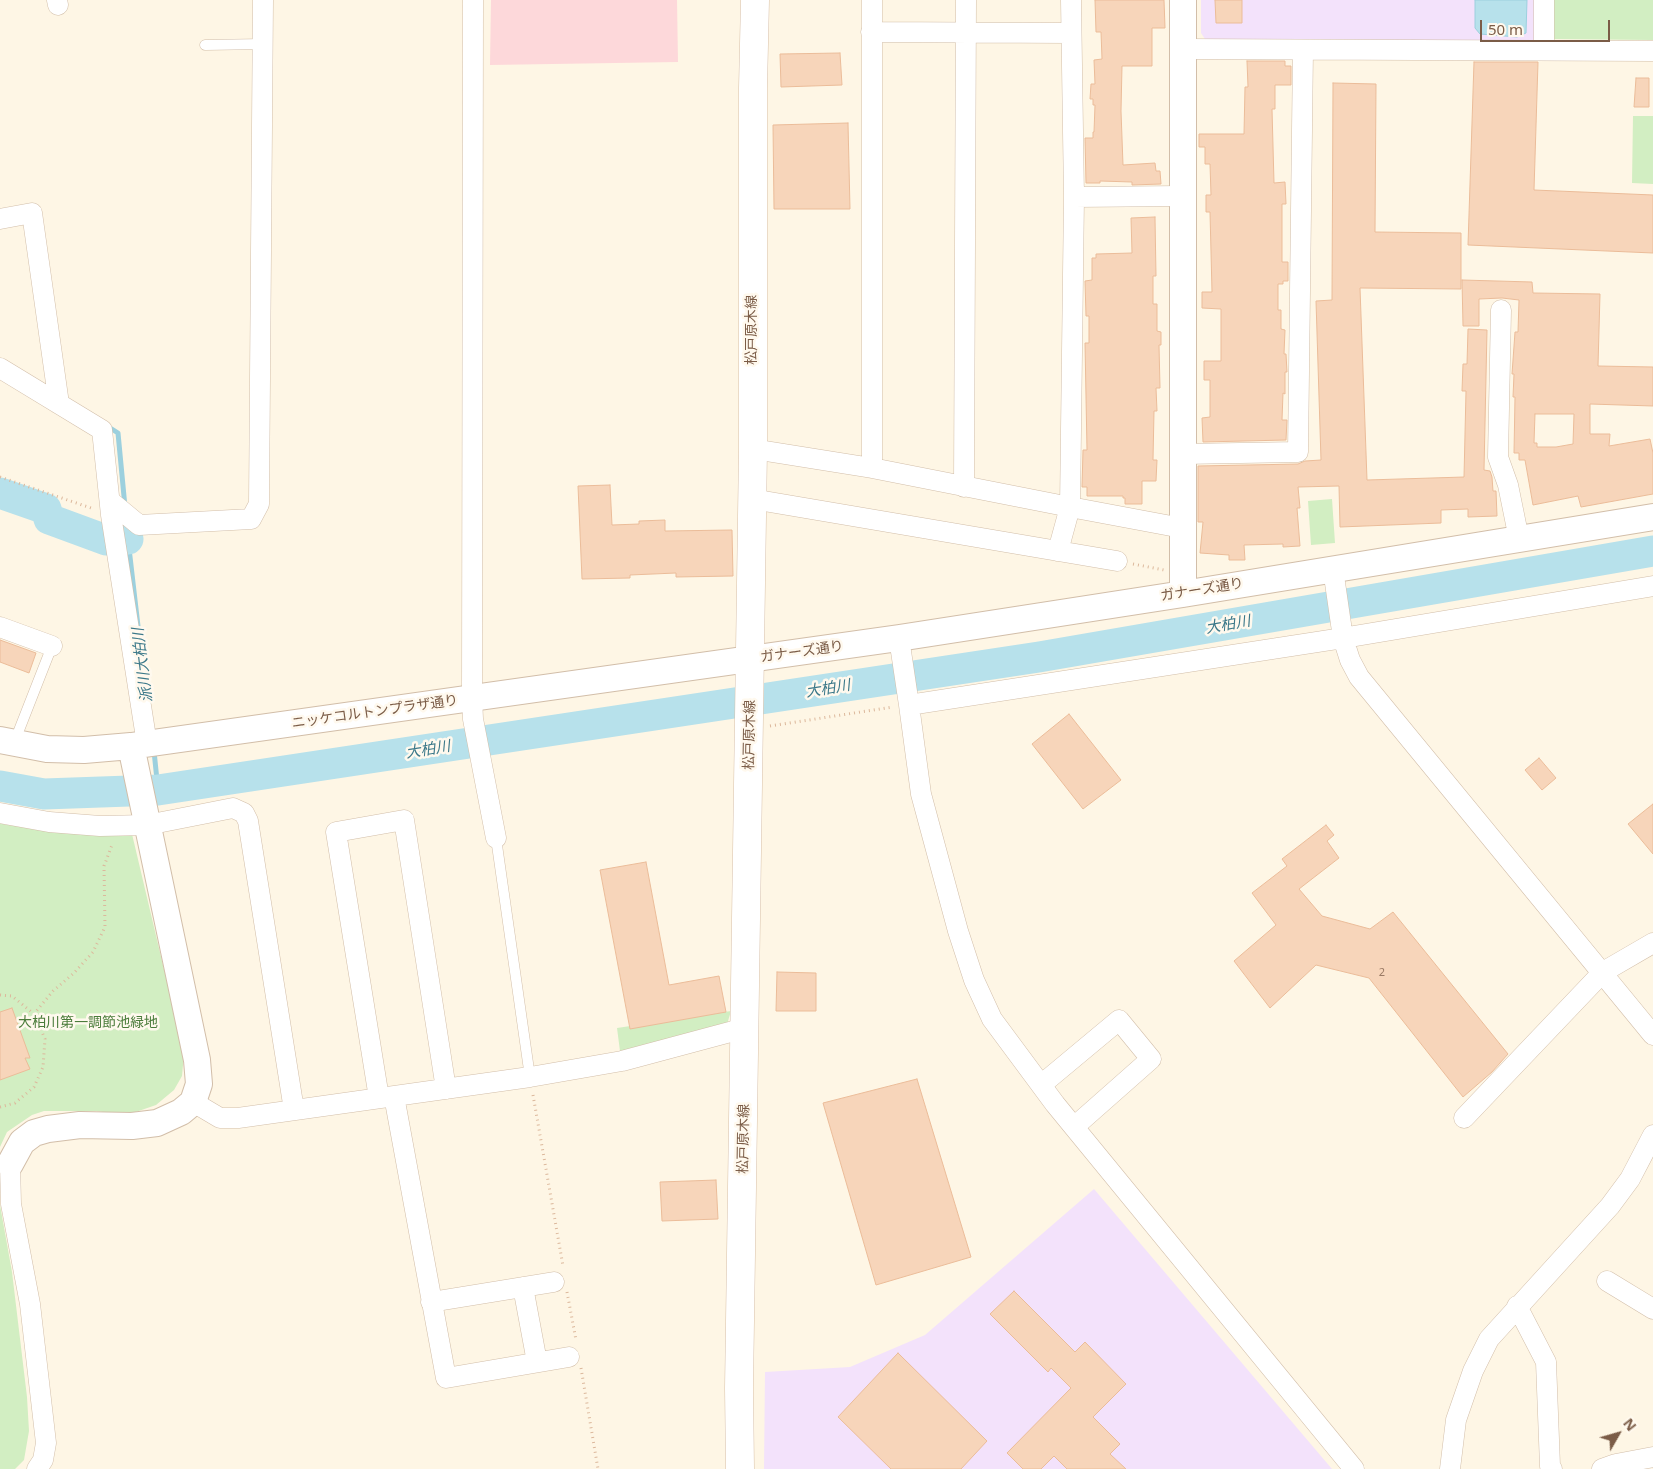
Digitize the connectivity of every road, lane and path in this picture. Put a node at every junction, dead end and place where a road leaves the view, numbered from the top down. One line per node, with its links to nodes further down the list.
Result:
1 (262, 0): 13 (street)
2 (473, 0): 46 (street)
3 (755, 0): 24 (main road, 松戸原木線)
4 (872, 0): 9 (street)
5 (966, 0): 10 (street)
6 (1071, 0): 11 (street)
7 (1183, 0): 14 (street)
8 (1544, 0): 16 (street)
9 (871, 32): 10 (street); 26 (street)
10 (966, 32): 11 (street); 28 (street)
11 (1071, 33): 19 (street)
12 (205, 44): 13 (lane)
13 (263, 44): 31 (street)
14 (1183, 49): 15 (street); 18 (street)
15 (1303, 50): 16 (street); 25 (street)
16 (1544, 50): 17 (street)
17 (1653, 51)
18 (1182, 196): 19 (street); 25 (street)
19 (1074, 197): 30 (street)
20 (0, 219): 23 (street)
21 (1499, 310): 34 (street)
22 (0, 368): 23 (street)
23 (59, 404): 31 (street)
24 (753, 449): 26 (street); 29 (main road, 松戸原木線)
25 (1182, 454): 33 (street)
26 (872, 468): 28 (street)
27 (0, 477): 31 (path)
28 (964, 487): 30 (street)
29 (752, 499): 35 (street); 44 (main road, 松戸原木線)
30 (1070, 508): 33 (street); 35 (street)
31 (111, 513): 49 (street)
32 (1653, 517): 34 (street, ガナーズ通り)
33 (1182, 528): 38 (street)
34 (1519, 539): 37 (street, ガナーズ通り)
35 (1058, 551): 36 (street)
36 (1117, 562): 38 (path)
37 (1333, 569): 38 (street, ガナーズ通り); 42 (street)
38 (1182, 583): 41 (street, ガナーズ通り)
39 (1653, 586): 42 (street)
40 (0, 627): 43 (street)
41 (899, 638): 44 (street, ガナーズ通り); 45 (street)
42 (1344, 638): 45 (street); 55 (street)
43 (52, 646): 48 (lane)
44 (750, 668): 46 (street, ニッケコルトンプラザ通り); 47 (main road, 松戸原木線)
45 (909, 705): 47 (path); 61 (street)
46 (473, 708): 49 (street, ニッケコルトンプラザ通り); 52 (street)
47 (750, 725): 58 (main road, 松戸原木線)
48 (7, 742): 49 (street, ニッケコルトンプラザ通り)
49 (138, 753): 51 (street)
50 (0, 813): 51 (street)
51 (146, 819): 64 (street); 66 (street)
52 (496, 838): 60 (lane)
53 (112, 845): 57 (path)
54 (1653, 943): 55 (street)
55 (1603, 972): 59 (street); 67 (street)
56 (0, 995): 57 (path)
57 (34, 1014): 65 (path)
58 (745, 1028): 60 (street); 81 (main road, 松戸原木線)
59 (1653, 1035)
60 (530, 1077): 62 (street)
61 (1041, 1085): 68 (street); 68 (street)
62 (446, 1089): 63 (street); 63 (street)
63 (386, 1097): 66 (street); 74 (street)
64 (193, 1102): 66 (street); 70 (street)
65 (0, 1107)
66 (294, 1110)
67 (1464, 1118)
68 (1074, 1127): 82 (street)
69 (1652, 1138): 75 (street)
70 (10, 1164): 80 (street)
71 (1607, 1281): 76 (street)
72 (554, 1282): 73 (street)
73 (524, 1286): 74 (street); 78 (street)
74 (431, 1302): 78 (street)
75 (1517, 1306): 83 (street); 84 (street)
76 (1653, 1309)
77 (569, 1357): 78 (street)
78 (537, 1362)
79 (1649, 1461): 85 (street)
80 (37, 1469)
81 (740, 1469)
82 (1354, 1469)
83 (1450, 1469)
84 (1552, 1469)
85 (1602, 1469)

